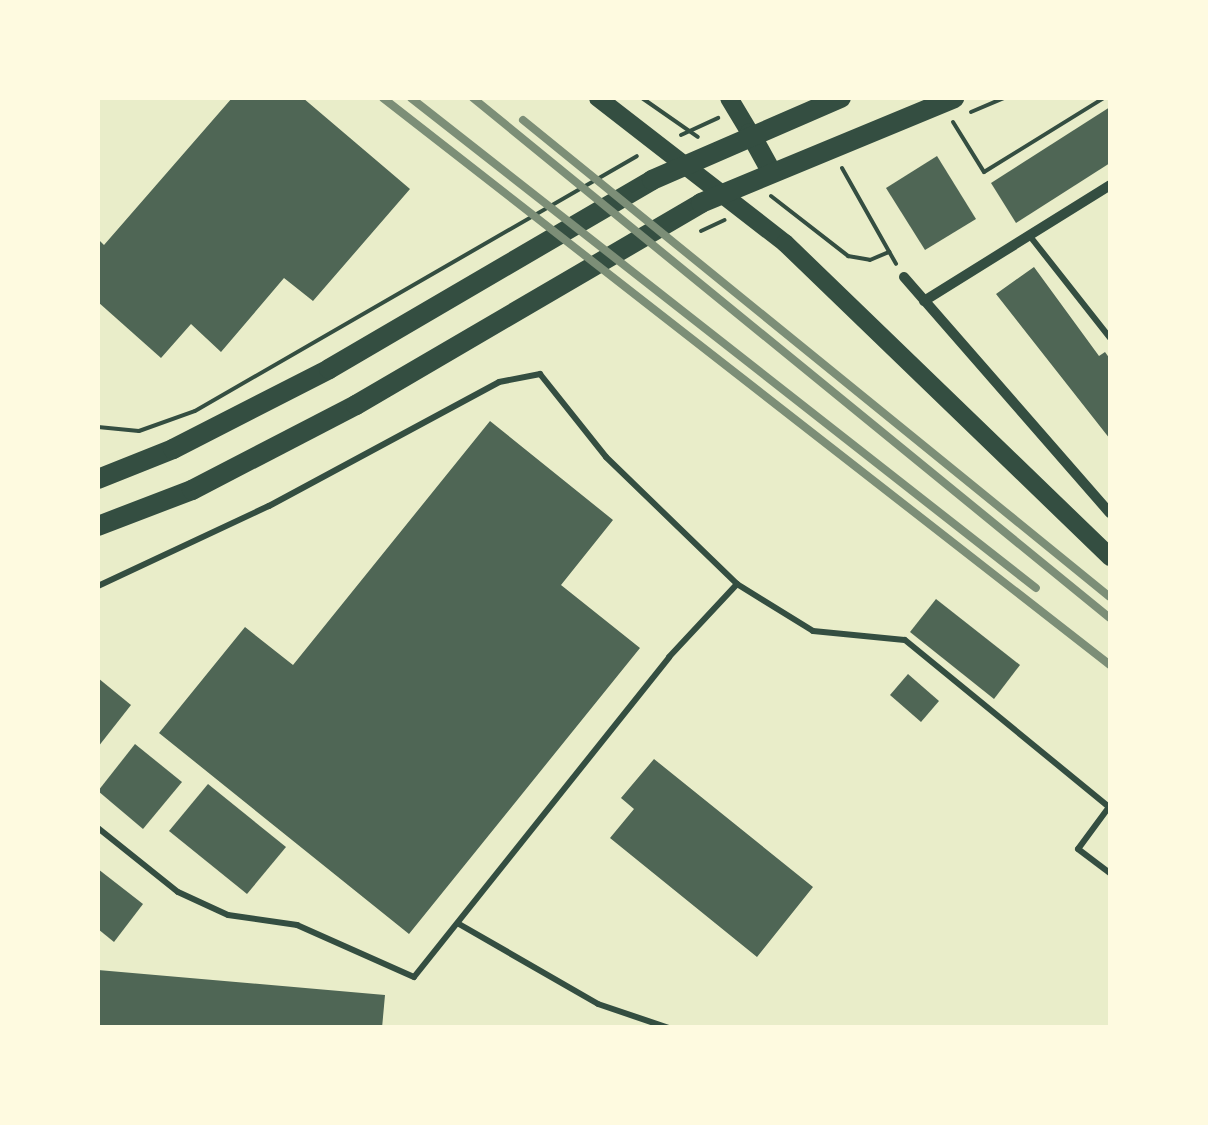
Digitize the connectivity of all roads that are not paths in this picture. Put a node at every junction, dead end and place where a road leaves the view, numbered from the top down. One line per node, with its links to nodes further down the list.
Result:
1 (598, 98): 15 (street)
2 (729, 98): 5 (street)
3 (841, 98): 5 (main road)
4 (954, 98): 6 (main road)
5 (740, 137): 6 (main road); 12 (main road)
6 (766, 174): 14 (main road)
7 (1110, 185): 8 (street)
8 (1029, 235): 10 (street); 11 (lane)
9 (904, 277): 10 (street)
10 (924, 301): 13 (street)
11 (1110, 338)
12 (98, 478)
13 (1110, 513)
14 (98, 526)
15 (1110, 557)
16 (737, 584): 17 (lane); 18 (lane); 21 (lane)
17 (98, 586)
18 (1110, 807): 20 (lane)
19 (98, 828): 21 (lane)
20 (1110, 873)
21 (459, 924): 22 (lane)
22 (669, 1028)

